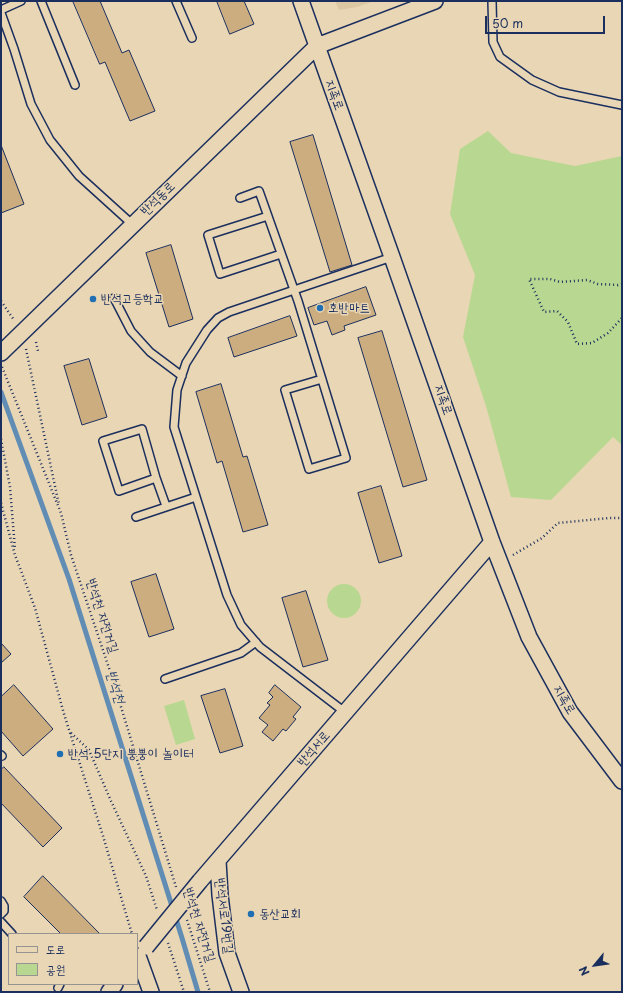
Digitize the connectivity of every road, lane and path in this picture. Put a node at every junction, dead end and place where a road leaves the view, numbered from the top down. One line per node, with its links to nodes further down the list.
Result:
1 (21, 1): 7 (lane)
2 (41, 1): 11 (lane)
3 (176, 1): 9 (lane)
4 (301, 1): 10 (street, 지족로)
5 (435, 1): 10 (street)
6 (492, 1): 12 (lane)
7 (1, 10)
8 (1, 13): 15 (lane)
9 (192, 38)
10 (317, 46): 15 (street, 반석동로); 17 (street, 지족로)
11 (75, 85)
12 (622, 105)
13 (240, 198): 14 (lane)
14 (268, 216): 16 (lane); 16 (lane)
15 (132, 224): 23 (street, 반석동로)
16 (281, 254): 19 (lane)
17 (392, 256): 19 (lane); 38 (street, 지족로)
18 (622, 284): 22 (path)
19 (294, 290): 28 (lane); 29 (lane)
20 (114, 298): 28 (lane)
21 (1, 301): 23 (path)
22 (622, 318)
23 (23, 333): 26 (street, 반석동로); 35 (path)
24 (36, 342): 25 (path)
25 (38, 351)
26 (1, 353)
27 (1, 364): 35 (path, 반석천 자전거길)
28 (182, 376): 32 (lane)
29 (322, 378): 29 (lane)
30 (1, 439): 39 (path)
31 (156, 478): 31 (lane); 34 (lane)
32 (196, 497): 34 (lane); 41 (lane)
33 (1, 503): 39 (path)
34 (166, 506): 36 (lane)
35 (61, 513): 47 (path, 반석천 자전거길)
36 (136, 517)
37 (622, 518): 40 (path)
38 (492, 542): 40 (street, 지족로); 43 (street, 반석서로)
39 (15, 555): 44 (path)
40 (500, 563): 45 (street, 지족로)
41 (256, 642): 42 (lane); 43 (lane)
42 (165, 679)
43 (346, 713): 46 (street, 반석서로)
44 (70, 731): 49 (path); 54 (path)
45 (622, 781)
46 (218, 862): 56 (street, 반석서로, bridge); 60 (street, 반석서로19번길)
47 (176, 887)
48 (1, 901): 50 (lane)
49 (158, 912)
50 (1, 914)
51 (186, 918): 59 (path, 반석천 자전거길)
52 (1, 922): 53 (lane)
53 (11, 933)
54 (132, 933)
55 (168, 941): 58 (path)
56 (140, 953): 57 (street)
57 (151, 992)
58 (184, 992)
59 (210, 992)
60 (242, 992)

